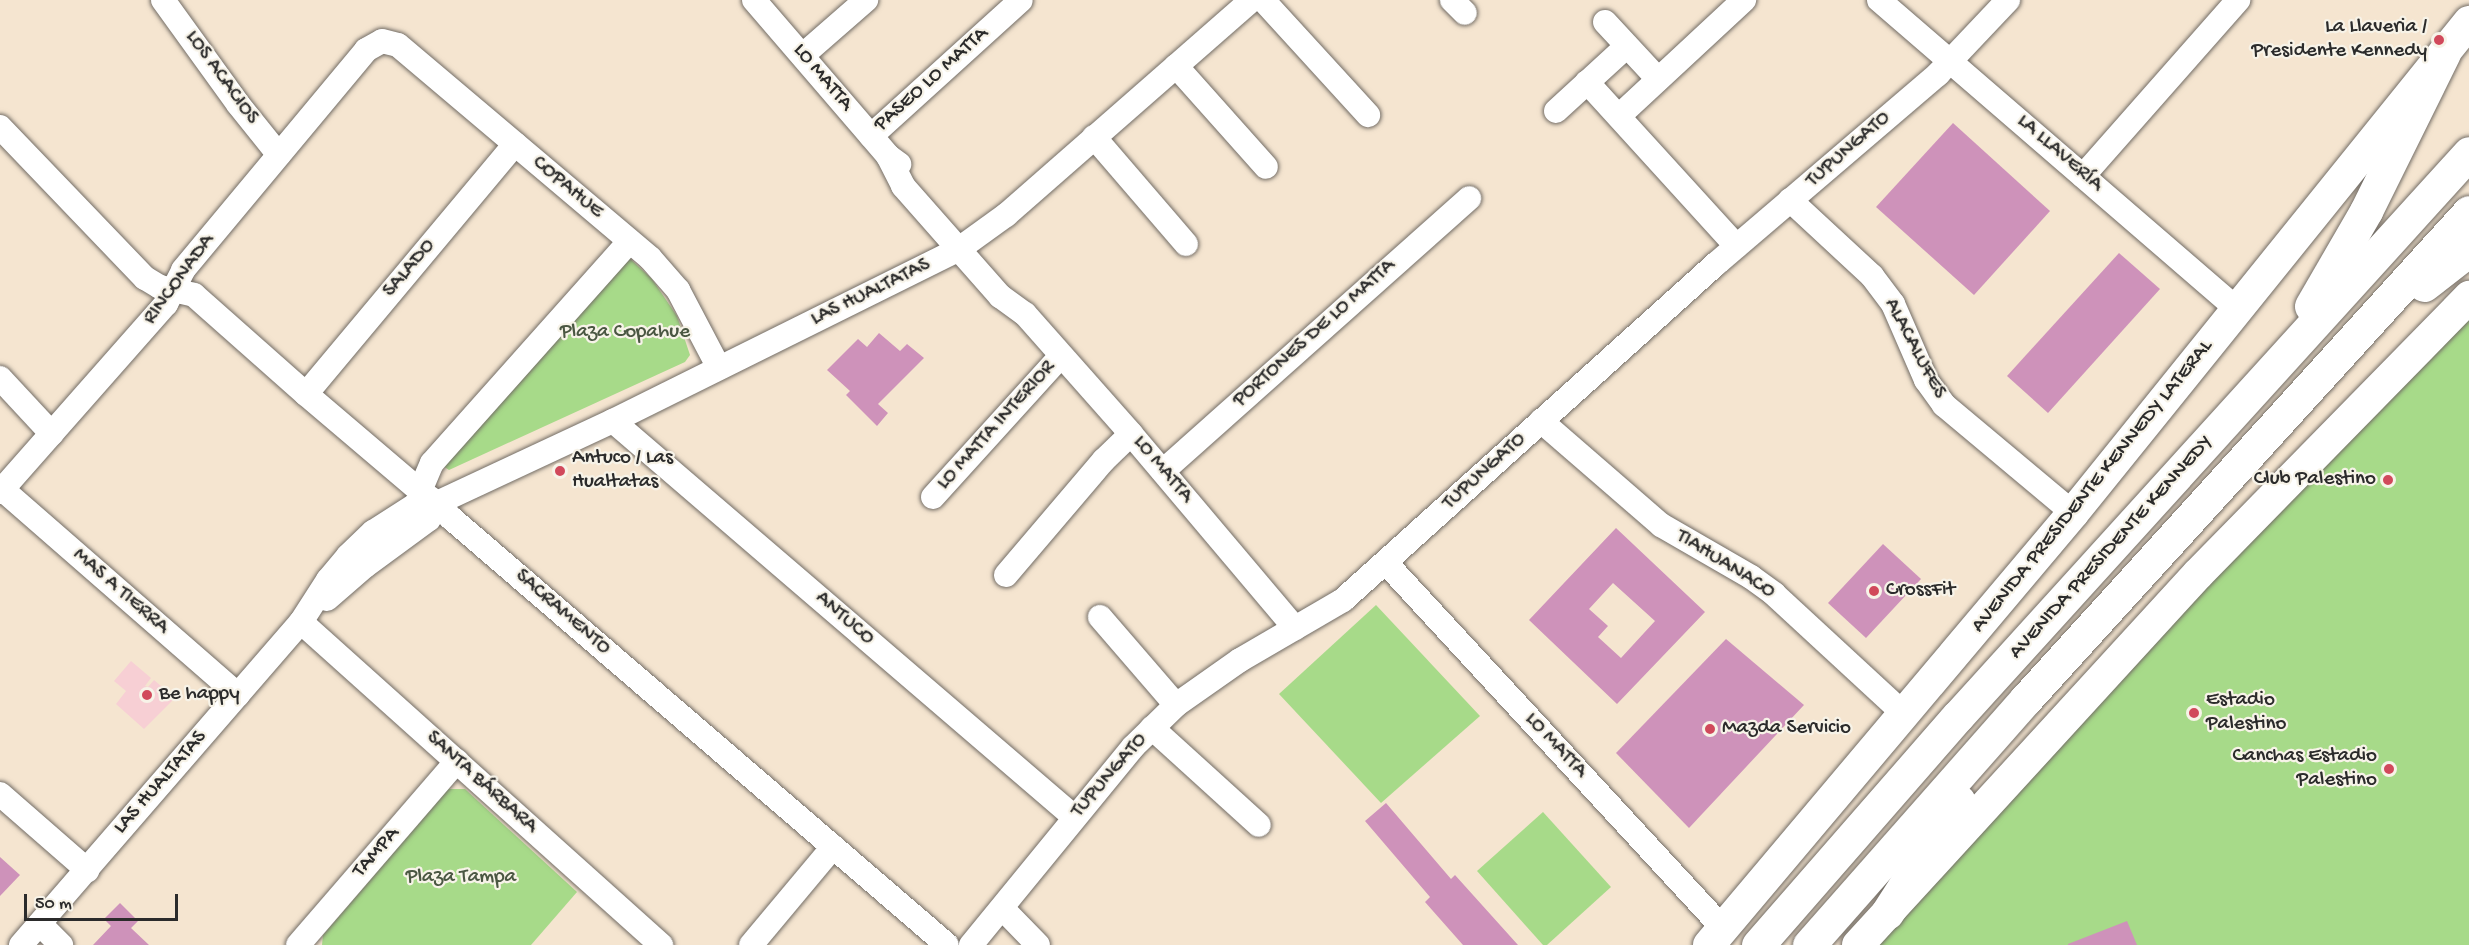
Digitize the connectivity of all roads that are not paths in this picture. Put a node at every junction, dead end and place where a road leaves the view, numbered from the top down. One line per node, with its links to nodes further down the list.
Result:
1 (163, 0): 29 (street, LOS ACACIOS)
2 (754, 0): 16 (street, LO MATTA)
3 (866, 0): 16 (street)
4 (1021, 0): 25 (street, PASEO LO MATTA)
5 (1252, 0): 18 (street, LAS HUALTATAS)
6 (1263, 0): 22 (street)
7 (1744, 0): 19 (street)
8 (1879, 0): 17 (street, LA LLAVERÍA)
9 (2008, 0): 17 (street, TUPUNGATO)
10 (2238, 0): 31 (street)
11 (1605, 22): 14 (street)
12 (2469, 22): 15 (main road, AVENIDA PRESIDENTE KENNEDY LATERAL)
13 (382, 41): 27 (street, COPAHUE); 29 (street, RINCONADA)
14 (1627, 45): 19 (street); 20 (street)
15 (2444, 53): 42 (main road, AVENIDA PRESIDENTE KENNEDY LATERAL); 45 (highway)
16 (803, 55): 25 (street, LO MATTA)
17 (1951, 61): 31 (street, LA LLAVERÍA); 33 (street, TUPUNGATO)
18 (1176, 66): 26 (street, LAS HUALTATAS); 30 (street)
19 (1658, 79): 23 (street)
20 (1587, 82): 21 (street); 23 (street)
21 (1556, 111)
22 (1368, 115)
23 (1618, 116): 38 (street)
24 (0, 127): 40 (street, SACRAMENTO)
25 (871, 136): 37 (street, LO MATTA)
26 (1094, 137): 36 (street); 37 (street, LAS HUALTATAS)
27 (515, 144): 35 (street, COPAHUE); 48 (street, SALADO)
28 (2469, 153): 45 (highway, AVENIDA PRESIDENTE KENNEDY)
29 (279, 155): 40 (street, RINCONADA)
30 (1266, 166)
31 (2083, 176): 42 (street, LA LLAVERÍA)
32 (1468, 198): 53 (street, PORTONES DE LO MATTA)
33 (1790, 200): 38 (street, TUPUNGATO); 57 (street, ALACALUFES)
34 (2469, 212): 43 (highway, AVENIDA PRESIDENTE KENNEDY)
35 (630, 241): 46 (street, COPAHUE); 56 (street, LAS HUALTATAS)
36 (1186, 244)
37 (965, 245): 44 (street, LO MATTA); 46 (street, LAS HUALTATAS)
38 (1736, 246): 50 (street, TUPUNGATO)
39 (2469, 250): 43 (highway)
40 (173, 290): 48 (street, SACRAMENTO); 51 (street, RINCONADA)
41 (2469, 297): 75 (main road)
42 (2237, 309): 57 (main road, AVENIDA PRESIDENTE KENNEDY LATERAL)
43 (2367, 326): 64 (highway, AVENIDA PRESIDENTE KENNEDY)
44 (1062, 356): 52 (street, LO MATTA); 55 (street, LO MATTA INTERIOR)
45 (2285, 358): 86 (highway, AVENIDA PRESIDENTE KENNEDY)
46 (719, 368): 49 (street, LAS HUALTATAS)
47 (0, 378): 51 (street)
48 (306, 394): 56 (street, SACRAMENTO)
49 (613, 421): 56 (street, LAS HUALTATAS); 70 (street, ANTUCO)
50 (1541, 421): 58 (street, TUPUNGATO); 66 (street, TIAHUANACO)
51 (52, 434): 54 (street, RINCONADA)
52 (1131, 434): 53 (street, LO MATTA); 59 (street)
53 (1163, 471): 62 (street, LO MATTA)
54 (1, 490): 63 (street, MAS A TIERRA)
55 (933, 496)
56 (428, 497): 61 (street, LAS HUALTATAS); 72 (street, SACRAMENTO)
57 (2073, 513): 66 (main road, AVENIDA PRESIDENTE KENNEDY LATERAL)
58 (1386, 563): 62 (street, TUPUNGATO); 77 (street, LO MATTA)
59 (1006, 575)
60 (1100, 617): 65 (street)
61 (301, 622): 63 (street, LAS HUALTATAS); 68 (street, SANTA BÁRBARA)
62 (1295, 628): 65 (street, TUPUNGATO)
63 (238, 695): 73 (street, LAS HUALTATAS)
64 (2026, 699): 75 (highway); 87 (highway, AVENIDA PRESIDENTE KENNEDY)
65 (1176, 705): 67 (street, TUPUNGATO)
66 (1905, 715): 77 (main road, AVENIDA PRESIDENTE KENNEDY LATERAL)
67 (1152, 728): 70 (street, TUPUNGATO); 71 (street)
68 (457, 762): 80 (street, TAMPA); 81 (street, SANTA BÁRBARA)
69 (0, 794): 73 (street)
70 (1074, 817): 74 (street, TUPUNGATO)
71 (1259, 825)
72 (833, 848): 82 (street); 83 (street, SACRAMENTO)
73 (87, 870): 76 (street, LAS HUALTATAS)
74 (1003, 909): 84 (street, TUPUNGATO); 85 (street)
75 (1887, 913): 88 (main road)
76 (40, 924): 78 (street, LAS HUALTATAS); 79 (street)
77 (1717, 937)
78 (21, 945)
79 (61, 945)
80 (298, 945)
81 (661, 945)
82 (751, 945)
83 (947, 945)
84 (971, 945)
85 (1038, 945)
86 (1758, 945)
87 (1809, 945)
88 (1858, 945)

